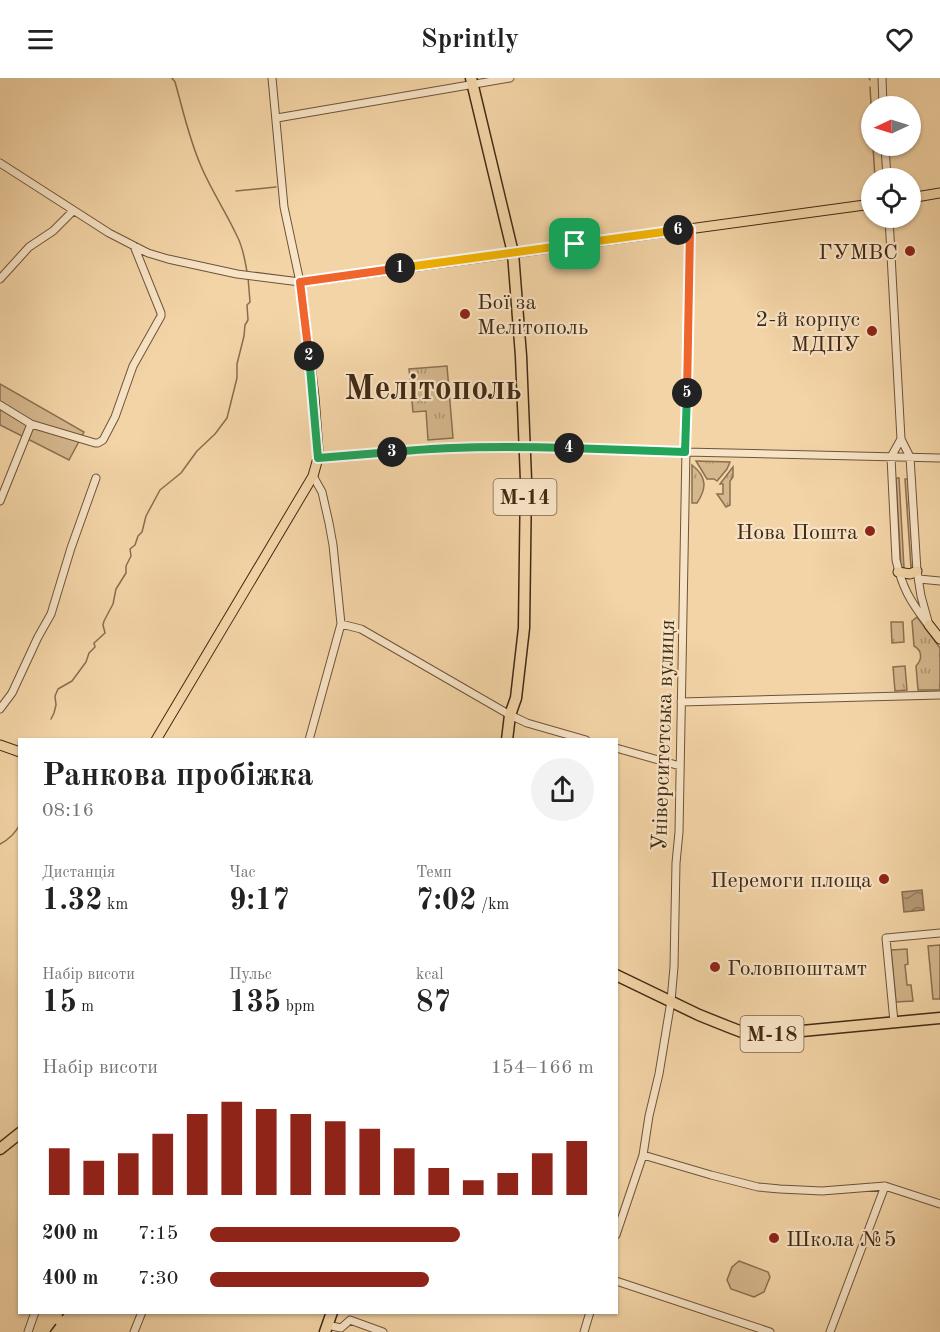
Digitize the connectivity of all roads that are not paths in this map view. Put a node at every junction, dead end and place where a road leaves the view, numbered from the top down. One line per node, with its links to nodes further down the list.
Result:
1 (272, 78): 6 (street)
2 (510, 78): 4 (street)
3 (882, 78): 5 (street)
4 (471, 81): 6 (street); 15 (highway, М-14)
5 (883, 96)
6 (277, 118): 17 (street)
7 (0, 163): 11 (street)
8 (940, 193): 9 (main road)
9 (921, 196)
10 (861, 206): 13 (main road)
11 (73, 211): 14 (street); 16 (street)
12 (890, 228): 20 (street)
13 (690, 229): 15 (main road); 22 (street, Університетська вулиця)
14 (134, 246): 17 (street); 19 (street)
15 (513, 253): 17 (main road); 21 (highway, М-14)
16 (0, 279)
17 (300, 282): 25 (main road)
18 (0, 405): 19 (street)
19 (31, 424): 29 (street)
20 (901, 439): 23 (street); 24 (street)
21 (525, 447): 22 (street); 25 (street); 39 (highway, М-14)
22 (685, 452): 23 (street); 37 (street, Університетська вулиця)
23 (891, 457): 24 (street); 30 (street)
24 (910, 457): 26 (street); 31 (street)
25 (318, 458): 27 (main road)
26 (940, 458)
27 (313, 476): 33 (street); 40 (main road)
28 (96, 478): 38 (street)
29 (0, 501)
30 (898, 572): 31 (main road); 34 (street)
31 (918, 575): 32 (street); 34 (street)
32 (940, 580)
33 (341, 624): 39 (street); 41 (street)
34 (929, 625): 35 (main road)
35 (940, 639)
36 (940, 695): 37 (street)
37 (681, 702): 47 (street, Університетська вулиця)
38 (0, 709)
39 (510, 715): 42 (highway, М-14); 43 (street)
40 (157, 738)
41 (310, 738)
42 (507, 738)
43 (578, 738)
44 (0, 745): 46 (main road)
45 (618, 749): 47 (street)
46 (18, 751)
47 (680, 766): 50 (street, Університетська вулиця)
48 (940, 933): 52 (street)
49 (618, 976): 50 (highway, М-18)
50 (671, 1001): 52 (highway, М-18); 55 (street, Університетська вулиця)
51 (940, 1018): 52 (highway, М-18)
52 (894, 1022)
53 (18, 1135): 54 (highway)
54 (0, 1149)
55 (643, 1155): 56 (street); 58 (street, Університетська вулиця)
56 (885, 1186): 57 (street); 69 (street)
57 (940, 1204)
58 (618, 1229)
59 (618, 1282): 68 (street)
60 (33, 1314): 64 (street)
61 (141, 1314): 65 (street)
62 (589, 1314): 67 (street)
63 (326, 1328): 66 (street)
64 (28, 1332)
65 (134, 1332)
66 (383, 1332)
67 (584, 1332)
68 (770, 1332)
69 (830, 1332)

